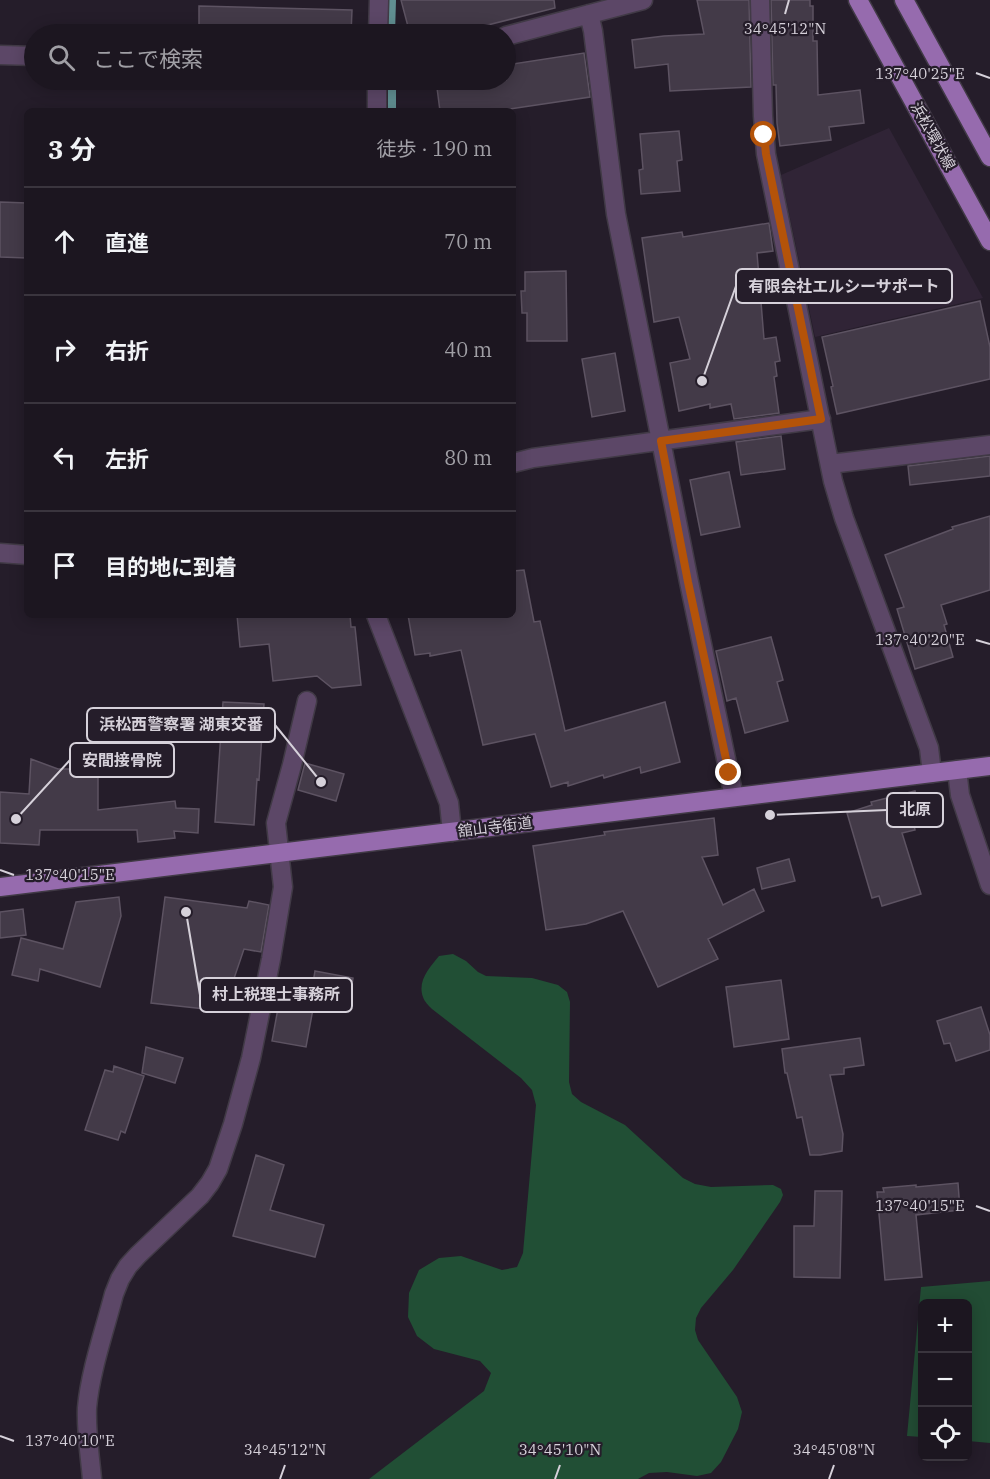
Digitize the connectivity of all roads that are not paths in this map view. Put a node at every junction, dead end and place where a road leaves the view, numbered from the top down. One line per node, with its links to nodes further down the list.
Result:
1 (380, 0): 7 (street)
2 (643, 0): 6 (street)
3 (760, 0): 15 (street)
4 (858, 0): 14 (main road, 浜松環状線)
5 (904, 0): 13 (main road)
6 (589, 14): 8 (street); 16 (street)
7 (379, 24)
8 (516, 33)
9 (0, 55): 10 (street)
10 (24, 56)
11 (377, 90): 12 (street)
12 (377, 108)
13 (990, 157)
14 (990, 241)
15 (821, 419): 16 (street); 19 (street)
16 (661, 441): 18 (street); 27 (street)
17 (990, 445): 19 (street)
18 (516, 462)
19 (830, 464): 26 (street)
20 (0, 553): 21 (street)
21 (24, 555)
22 (377, 618): 28 (street)
23 (307, 701): 29 (street)
24 (990, 766): 25 (main road, 舘山寺街道)
25 (957, 770): 26 (main road, 舘山寺街道); 30 (street)
26 (932, 773): 27 (main road, 舘山寺街道)
27 (735, 797): 28 (main road, 舘山寺街道)
28 (452, 832): 29 (main road, 舘山寺街道)
29 (279, 853): 31 (main road, 舘山寺街道); 32 (street)
30 (990, 885)
31 (0, 887)
32 (92, 1479)

